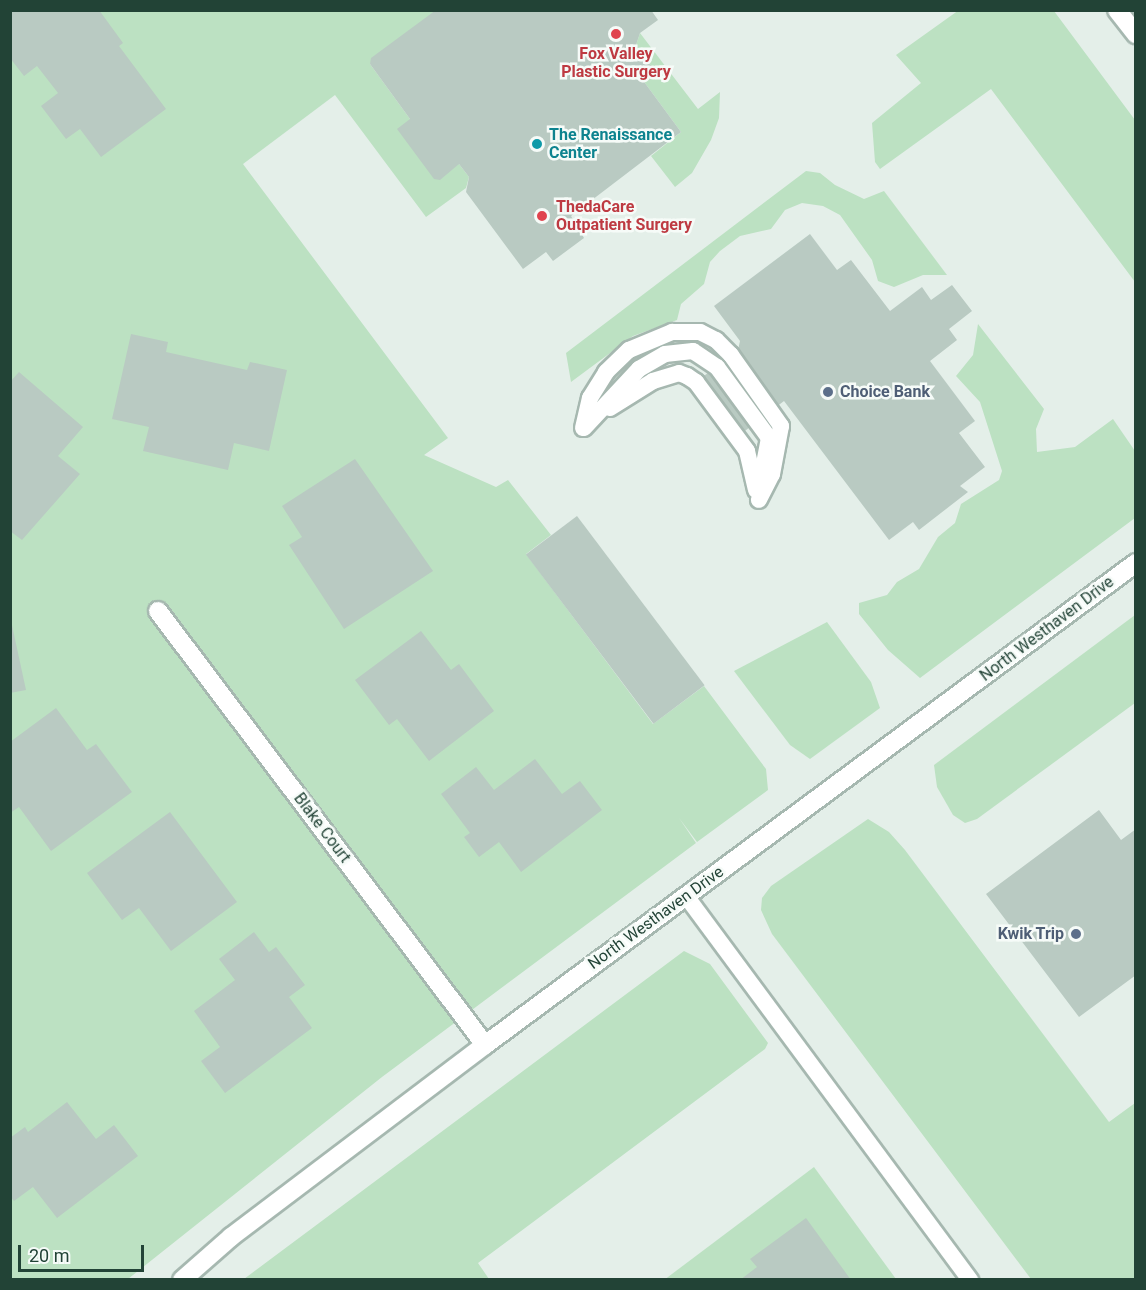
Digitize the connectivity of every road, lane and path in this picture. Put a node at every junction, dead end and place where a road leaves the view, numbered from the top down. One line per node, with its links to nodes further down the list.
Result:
1 (1117, 10): 2 (street)
2 (1136, 34)
3 (759, 500): 3 (lane)
4 (1136, 563): 6 (street, North Westhaven Drive)
5 (158, 611): 7 (street, Blake Court)
6 (686, 896): 7 (street, North Westhaven Drive); 9 (lane)
7 (485, 1044): 8 (street, North Westhaven Drive)
8 (189, 1277)
9 (970, 1280)

